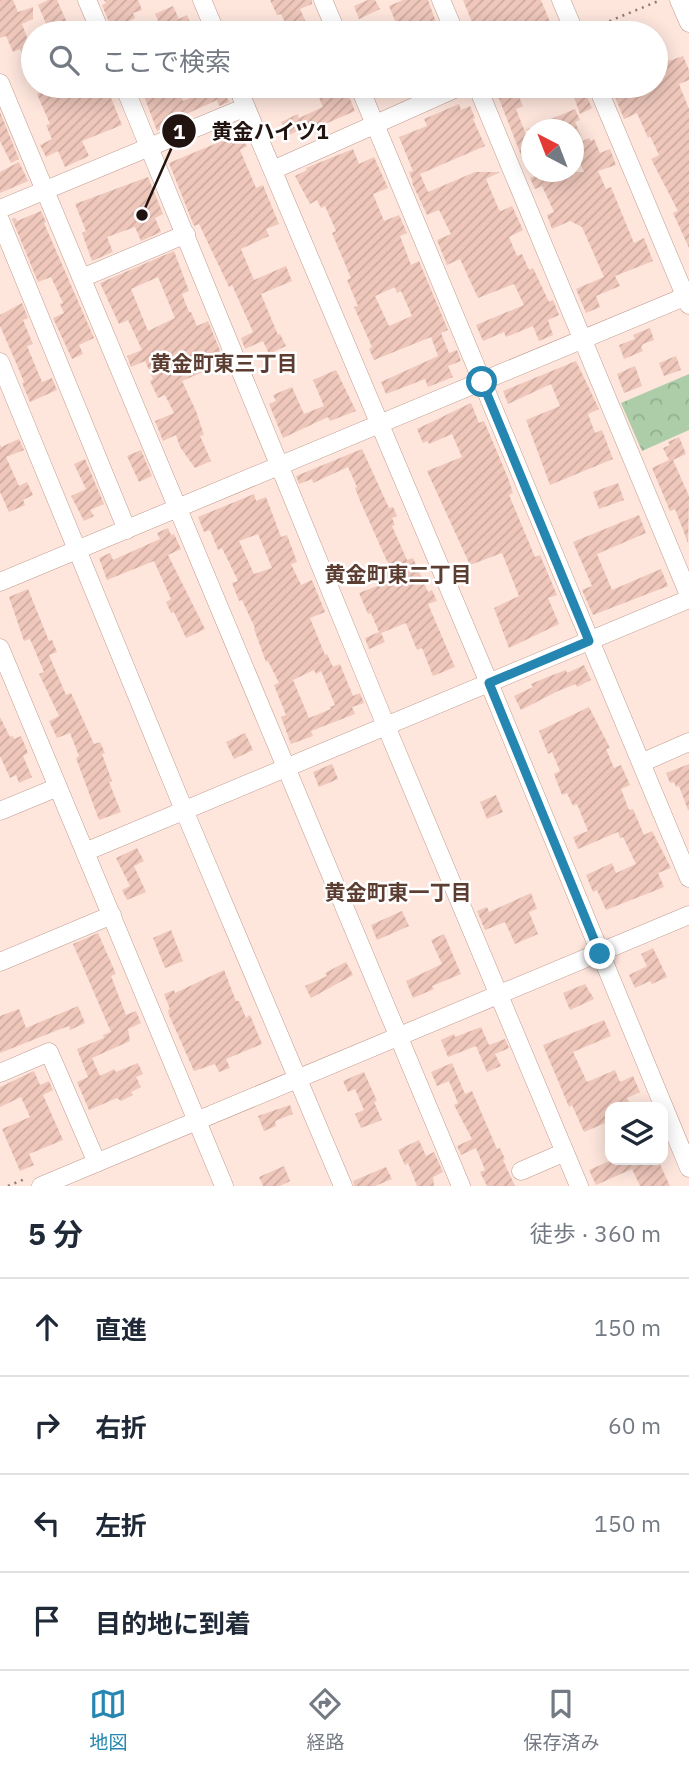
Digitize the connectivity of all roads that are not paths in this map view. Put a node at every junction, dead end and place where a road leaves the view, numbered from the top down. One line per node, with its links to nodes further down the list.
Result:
1 (87, 0): 7 (street)
2 (202, 0): 8 (street)
3 (323, 0): 9 (street)
4 (441, 0): 10 (street)
5 (561, 0): 11 (street)
6 (679, 0): 12 (street)
7 (96, 21)
8 (211, 21)
9 (332, 21)
10 (450, 21)
11 (571, 21)
12 (689, 23)
13 (0, 83): 24 (street)
14 (129, 98): 22 (street)
15 (242, 98): 20 (street)
16 (364, 98): 21 (street)
17 (433, 98): 21 (street)
18 (482, 98): 30 (street)
19 (602, 98): 29 (street)
20 (246, 107): 22 (street); 23 (street)
21 (375, 123): 23 (street); 32 (street)
22 (151, 148): 24 (street); 27 (street)
23 (273, 170): 33 (street)
24 (45, 191): 25 (street); 28 (street)
25 (0, 209)
26 (0, 220): 36 (street)
27 (186, 234): 28 (street); 34 (street)
28 (82, 278): 35 (street)
29 (688, 299): 30 (street)
30 (583, 340): 32 (street); 39 (street)
31 (0, 362): 37 (street)
32 (482, 382): 33 (street); 40 (street)
33 (379, 424): 34 (street); 42 (street)
34 (280, 465): 35 (street); 43 (street)
35 (178, 509): 36 (street); 46 (street)
36 (127, 530): 37 (street)
37 (77, 550): 38 (street); 48 (street)
38 (0, 582)
39 (689, 597): 40 (street)
40 (589, 641): 42 (street); 45 (street)
41 (1, 654): 47 (street)
42 (489, 683): 43 (street); 54 (street)
43 (386, 726): 46 (street); 56 (street)
44 (689, 742): 45 (street)
45 (640, 763): 51 (street)
46 (287, 767): 48 (street); 57 (street)
47 (58, 787): 49 (street); 50 (street)
48 (184, 810): 50 (street); 59 (street)
49 (0, 811)
50 (85, 852): 52 (street)
51 (689, 878)
52 (112, 915): 55 (street); 60 (street)
53 (689, 915): 54 (street)
54 (600, 954): 56 (street); 63 (street)
55 (0, 962)
56 (498, 996): 57 (street); 61 (street)
57 (398, 1038): 59 (street); 68 (street)
58 (0, 1073): 62 (street)
59 (298, 1079): 60 (street); 67 (street)
60 (197, 1121): 62 (street); 66 (street)
61 (565, 1152): 64 (street); 69 (street)
62 (97, 1163): 65 (street)
63 (689, 1168)
64 (520, 1171)
65 (41, 1186)
66 (224, 1186)
67 (343, 1186)
68 (461, 1186)
69 (579, 1186)

